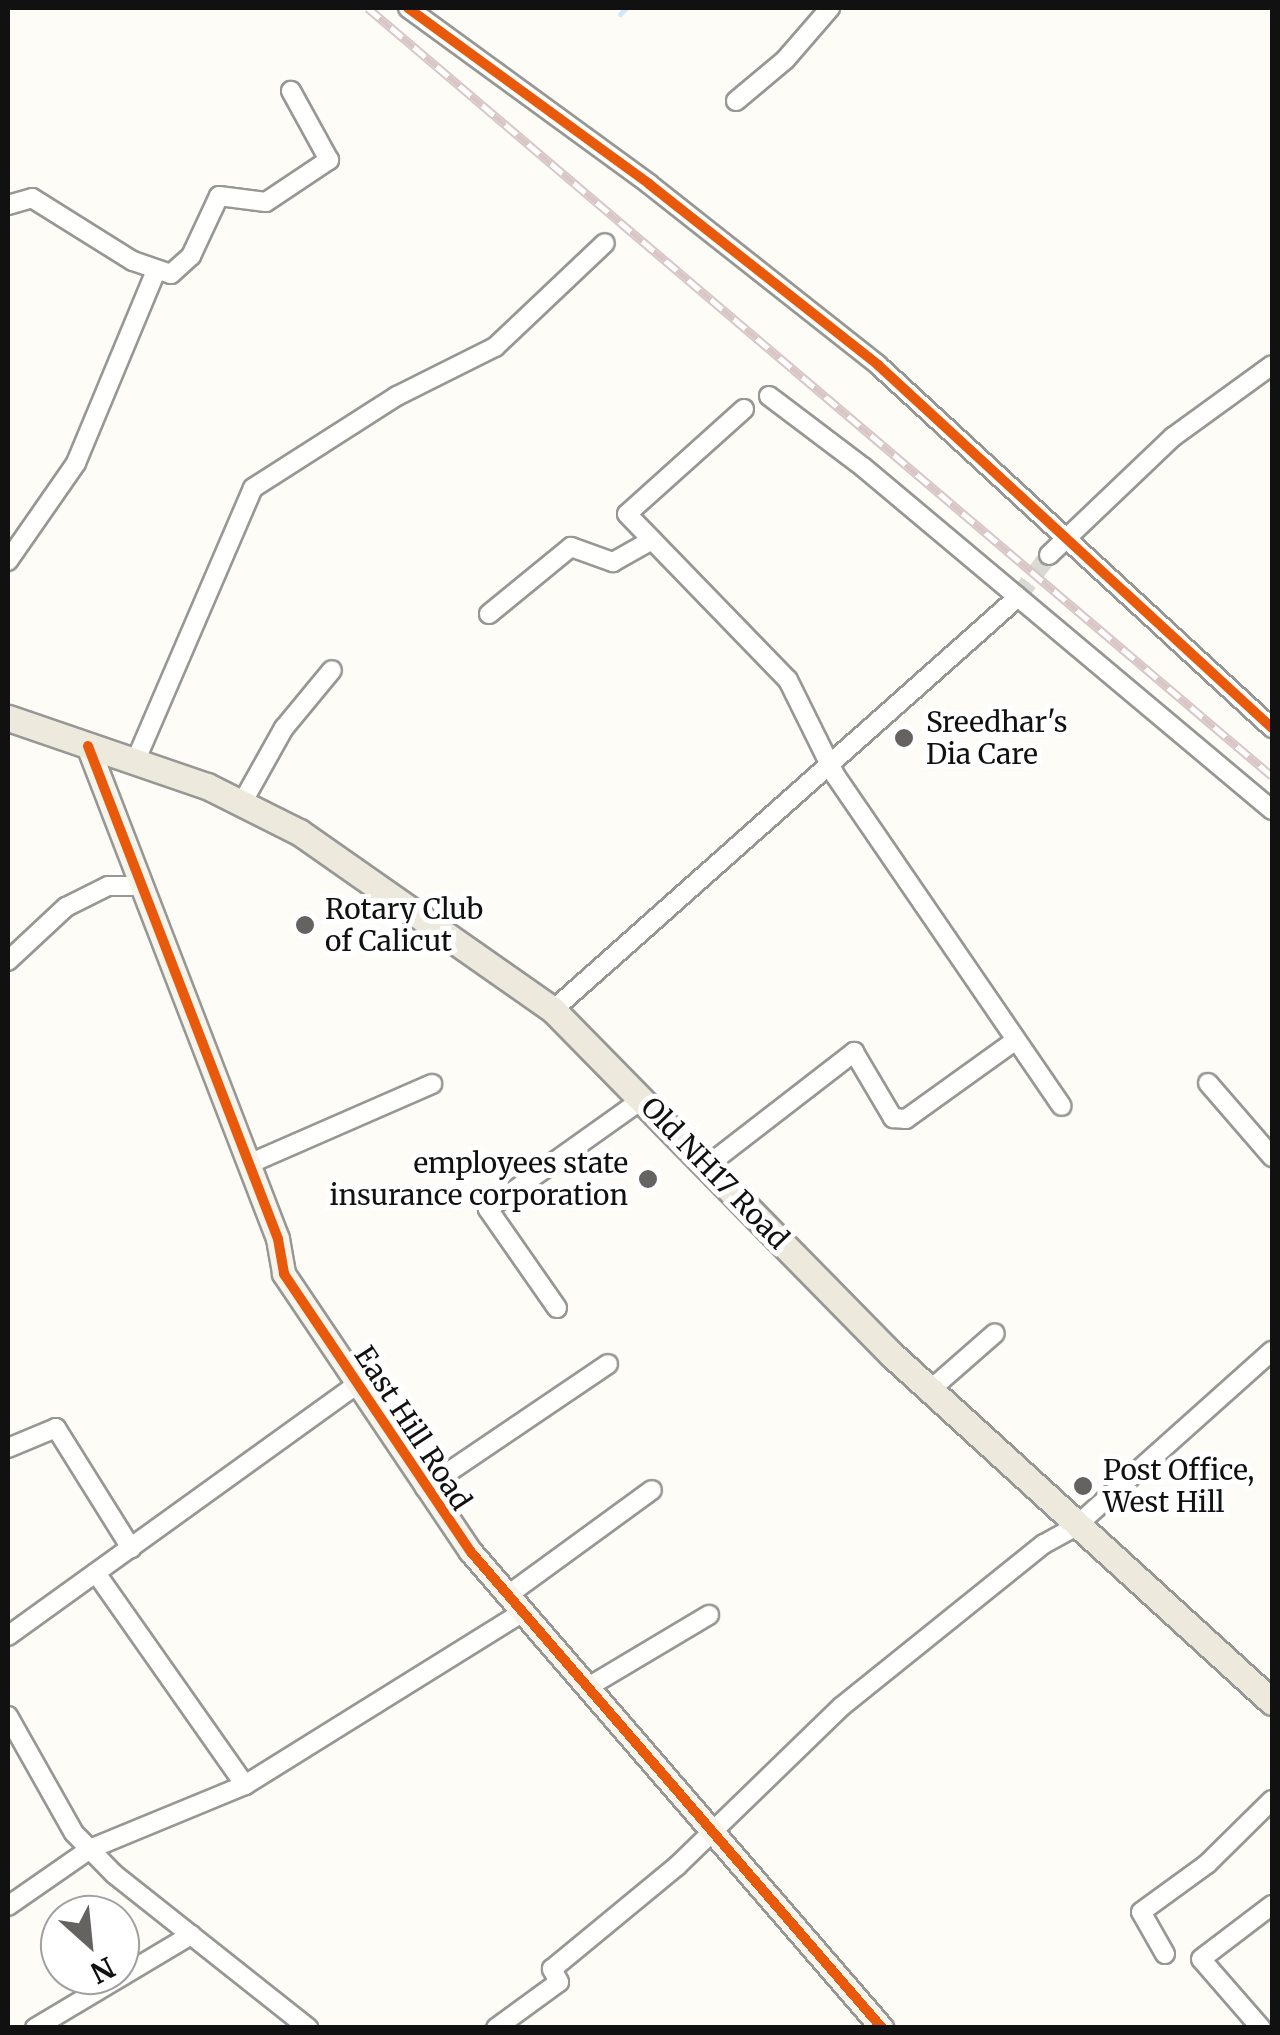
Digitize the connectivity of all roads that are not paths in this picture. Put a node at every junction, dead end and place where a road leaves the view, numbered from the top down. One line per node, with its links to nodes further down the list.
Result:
1 (408, 8): 12 (street)
2 (830, 8): 4 (street)
3 (291, 91): 7 (street)
4 (736, 101)
5 (8, 205): 7 (street)
6 (605, 243): 21 (street)
7 (156, 273): 14 (street)
8 (1272, 365): 12 (street)
9 (769, 396): 15 (street)
10 (744, 409): 11 (street)
11 (652, 540): 16 (street); 22 (street)
12 (1066, 542): 13 (street); 19 (street)
13 (1049, 555)
14 (8, 561)
15 (1018, 597): 22 (street); 24 (street)
16 (488, 614)
17 (332, 670): 23 (street)
18 (8, 718): 20 (main road, Old NH17 Road)
19 (1272, 728)
20 (88, 746): 21 (main road, Old NH17 Road); 25 (street, East Hill Road)
21 (135, 762): 23 (main road, Old NH17 Road)
22 (830, 766): 27 (street); 28 (street)
23 (242, 803): 27 (main road, Old NH17 Road)
24 (1272, 810)
25 (142, 886): 26 (street); 34 (street, East Hill Road)
26 (8, 961)
27 (553, 1010): 31 (main road, Old NH17 Road)
28 (1016, 1040): 32 (street); 35 (street)
29 (1208, 1082): 33 (street)
30 (432, 1084): 34 (street)
31 (643, 1099): 35 (main road, Old NH17 Road); 36 (street)
32 (1062, 1106)
33 (1272, 1158)
34 (249, 1164): 40 (street, East Hill Road)
35 (708, 1164): 41 (main road, Old NH17 Road)
36 (557, 1308)
37 (994, 1332): 41 (street)
38 (1272, 1351): 45 (street)
39 (608, 1364): 43 (street)
40 (357, 1384): 43 (street, East Hill Road); 46 (street)
41 (930, 1390): 45 (main road, Old NH17 Road)
42 (8, 1448): 46 (street)
43 (425, 1488): 48 (street, East Hill Road)
44 (652, 1490): 48 (street)
45 (1076, 1526): 52 (main road, Old NH17 Road); 56 (street)
46 (131, 1548): 47 (street)
47 (96, 1573): 50 (street); 54 (street)
48 (514, 1604): 51 (street, East Hill Road); 54 (street)
49 (709, 1616): 51 (street)
50 (8, 1636)
51 (588, 1687): 56 (street, East Hill Road)
52 (1272, 1702)
53 (8, 1716): 57 (street)
54 (246, 1785): 57 (street)
55 (1272, 1800): 61 (street)
56 (714, 1828): 65 (street); 66 (street, East Hill Road)
57 (90, 1849): 59 (street); 60 (street)
58 (1272, 1905): 67 (street)
59 (8, 1906)
60 (191, 1935): 62 (street); 63 (street)
61 (1166, 1954)
62 (290, 2021): 64 (street)
63 (35, 2028)
64 (308, 2028)
65 (496, 2028)
66 (882, 2028)
67 (1261, 2028)

